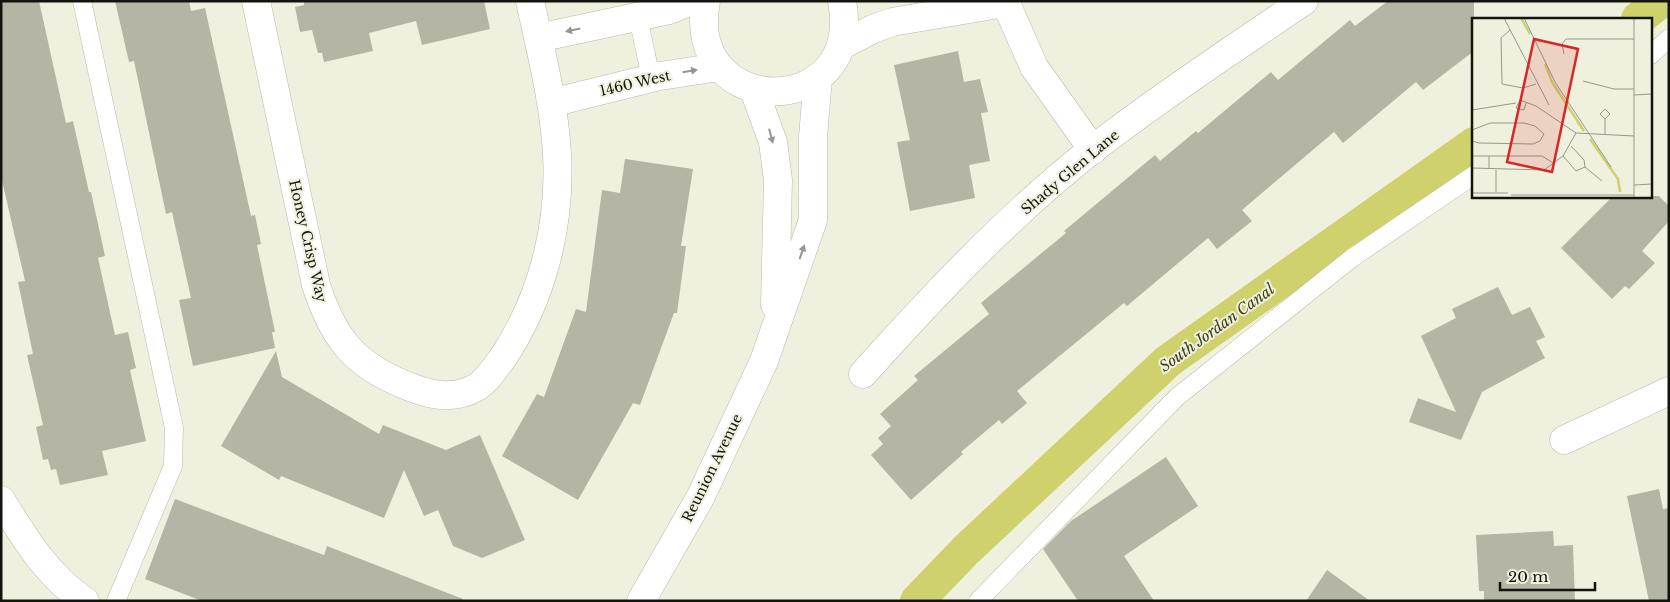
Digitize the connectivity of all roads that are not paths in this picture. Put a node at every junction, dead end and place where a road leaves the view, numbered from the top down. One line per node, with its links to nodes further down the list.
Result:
1 (82, 1): 28 (lane)
2 (256, 1): 19 (street, Honey Crisp Way)
3 (530, 1): 11 (street)
4 (691, 1): 10 (street)
5 (706, 1): 15 (street)
6 (842, 1): 13 (street)
7 (1304, 1): 20 (street, Shady Glen Lane)
8 (1005, 2): 9 (street); 20 (street)
9 (907, 11): 13 (street)
10 (638, 17): 11 (street, one-way to 11); 17 (lane)
11 (538, 38): 19 (street)
12 (1669, 38): 14 (lane)
13 (842, 45): 16 (street)
14 (1652, 54)
15 (719, 67): 17 (street, 1460 West, one-way to 15); 18 (street)
16 (818, 77): 18 (street); 22 (street, Reunion Avenue, one-way to 16)
17 (651, 78): 19 (street, 1460 West)
18 (754, 90): 22 (street, Reunion Avenue, one-way to 22)
19 (551, 103)
20 (1093, 150): 23 (street, Shady Glen Lane)
21 (1472, 177): 30 (lane)
22 (774, 332): 29 (street, Reunion Avenue)
23 (863, 374)
24 (1669, 391): 25 (street)
25 (1564, 440)
26 (1, 500): 27 (street)
27 (85, 601)
28 (116, 601)
29 (641, 601)
30 (978, 601)

